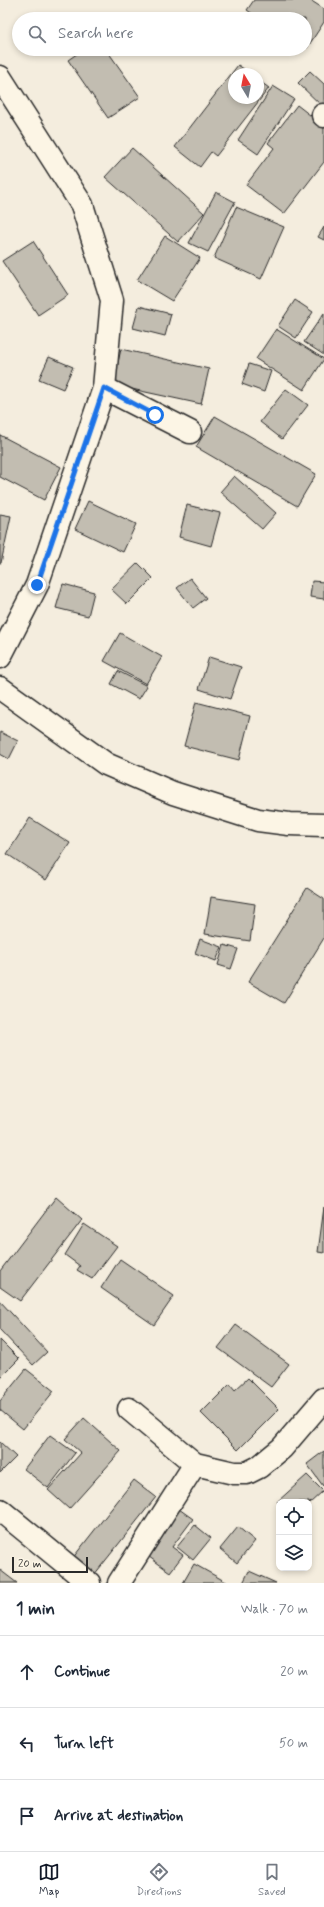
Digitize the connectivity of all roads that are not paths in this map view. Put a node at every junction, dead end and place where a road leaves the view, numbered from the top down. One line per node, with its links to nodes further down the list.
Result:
1 (0, 77): 2 (street)
2 (104, 388): 3 (street); 4 (street)
3 (190, 432)
4 (0, 657)
5 (0, 688): 6 (street)
6 (324, 825)
7 (324, 1399): 9 (street)
8 (129, 1409): 9 (street)
9 (195, 1464): 12 (street)
10 (0, 1510): 11 (street)
11 (89, 1583)
12 (119, 1583)

